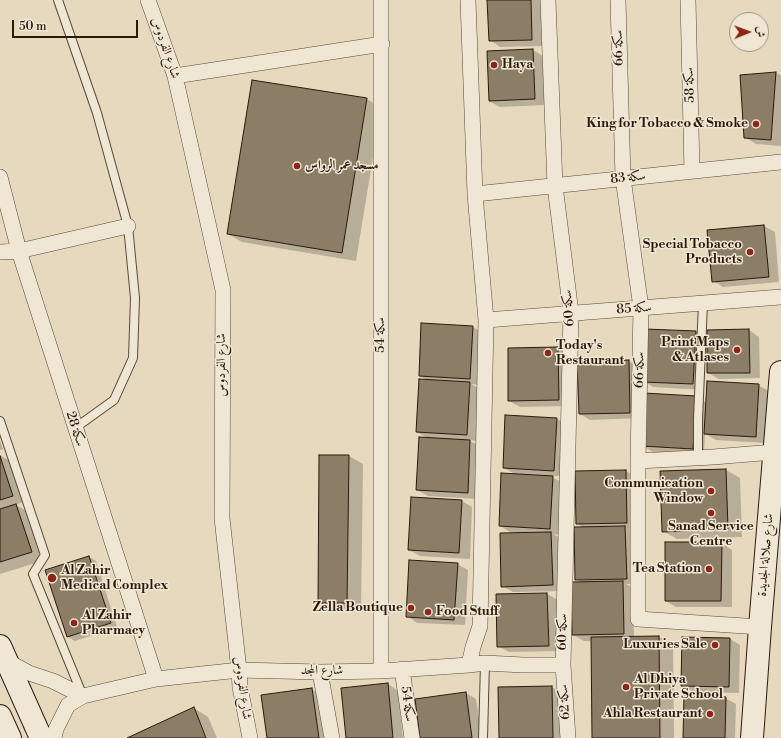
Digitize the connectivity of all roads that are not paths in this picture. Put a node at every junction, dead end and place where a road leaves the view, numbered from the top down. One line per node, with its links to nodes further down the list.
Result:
1 (58, 0): 16 (lane)
2 (148, 0): 9 (street, شارع الفردوس)
3 (381, 0): 8 (street, سكة 54)
4 (468, 0): 15 (street)
5 (548, 0): 14 (street, سكة 60)
6 (618, 0): 13 (street, سكة 66)
7 (688, 0): 11 (street, سكة 58)
8 (382, 44): 9 (street); 37 (street, سكة 54)
9 (175, 76): 35 (street, شارع الفردوس)
10 (781, 162): 11 (street, سكة 83)
11 (692, 171): 13 (street, سكة 83)
12 (0, 177): 17 (street, سكة 28)
13 (622, 178): 14 (street, سكة 83); 21 (street, سكة 66)
14 (554, 186): 15 (street, سكة 83); 22 (street, سكة 60)
15 (475, 194): 23 (street)
16 (128, 226): 17 (street); 26 (lane)
17 (19, 251): 18 (street); 26 (street, سكة 28)
18 (0, 252)
19 (781, 297): 20 (street, سكة 85)
20 (703, 303): 21 (street, سكة 85); 28 (lane)
21 (641, 308): 22 (street, سكة 85); 29 (street, سكة 66)
22 (571, 313): 23 (street, سكة 85); 34 (street, سكة 60)
23 (486, 320): 33 (street)
24 (781, 372): 27 (street, شارع صلالة الجديدة)
25 (0, 421): 40 (lane)
26 (75, 428): 39 (street, سكة 28)
27 (774, 452): 28 (street); 30 (street, شارع صلالة الجديدة)
28 (698, 458): 29 (street)
29 (638, 461): 30 (street, سكة 66)
30 (760, 627): 50 (street, شارع صلالة الجديدة)
31 (3, 654): 40 (street); 43 (street)
32 (485, 663): 33 (street, شارع المجد); 34 (street, شارع المجد); 48 (lane)
33 (469, 665): 36 (street, شارع المجد)
34 (563, 665): 49 (street, سكة 62)
35 (239, 670): 38 (street, شارع المجد); 39 (street, شارع المجد); 45 (street, شارع الفردوس)
36 (402, 670): 37 (street, شارع المجد); 47 (street, سكة 54)
37 (381, 671): 38 (street, شارع المجد)
38 (320, 672): 46 (street)
39 (156, 679): 40 (street, شارع المجد)
40 (82, 696): 44 (street, شارع المجد)
41 (0, 716): 42 (street)
42 (10, 738)
43 (41, 738)
44 (54, 738)
45 (250, 738)
46 (332, 738)
47 (412, 738)
48 (483, 738)
49 (568, 738)
50 (752, 738)

